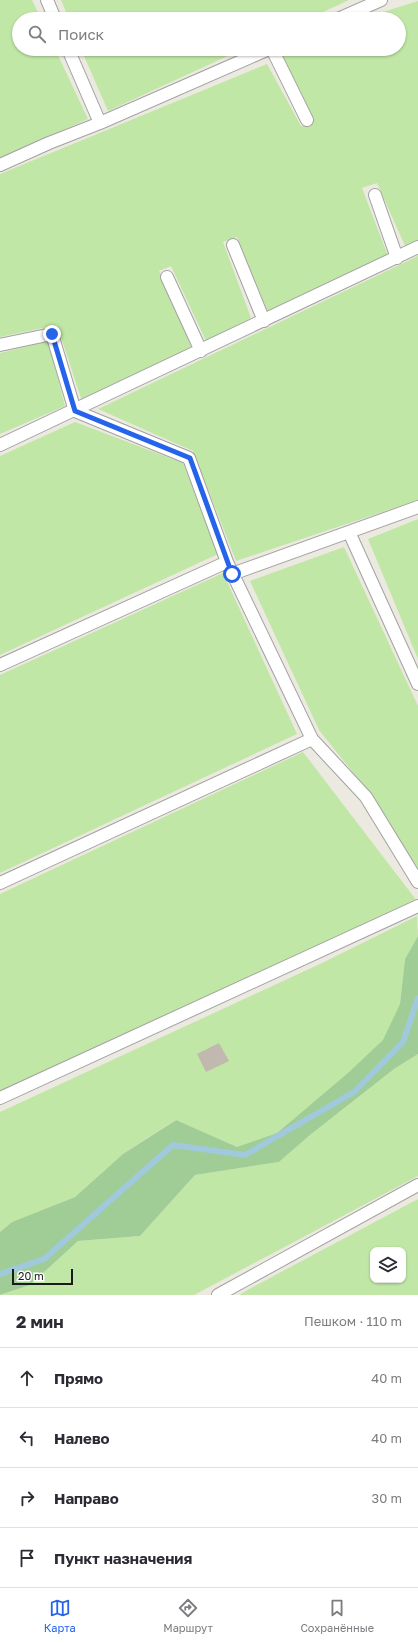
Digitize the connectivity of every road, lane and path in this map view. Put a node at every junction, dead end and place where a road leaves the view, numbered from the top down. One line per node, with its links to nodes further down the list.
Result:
1 (47, 0): 3 (lane)
2 (382, 0): 4 (lane)
3 (52, 12)
4 (354, 12)
5 (71, 56): 9 (lane)
6 (254, 56): 9 (lane)
7 (274, 56): 8 (lane)
8 (307, 120)
9 (100, 123): 10 (lane)
10 (0, 165)
11 (375, 196): 14 (lane)
12 (234, 245): 16 (lane)
13 (418, 247): 14 (lane)
14 (397, 258): 16 (lane)
15 (167, 277): 18 (lane)
16 (264, 321): 18 (lane)
17 (0, 345): 19 (lane)
18 (201, 351): 19 (lane)
19 (75, 411): 20 (lane); 23 (lane)
20 (0, 445)
21 (418, 507): 22 (lane)
22 (349, 532): 24 (lane); 26 (lane)
23 (227, 562): 24 (lane); 25 (lane)
24 (232, 574): 27 (lane)
25 (0, 665)
26 (418, 684)
27 (312, 739): 28 (lane); 29 (lane)
28 (418, 882)
29 (0, 884)
30 (418, 906): 31 (lane)
31 (0, 1098)
32 (418, 1185): 33 (lane)
33 (218, 1295)

